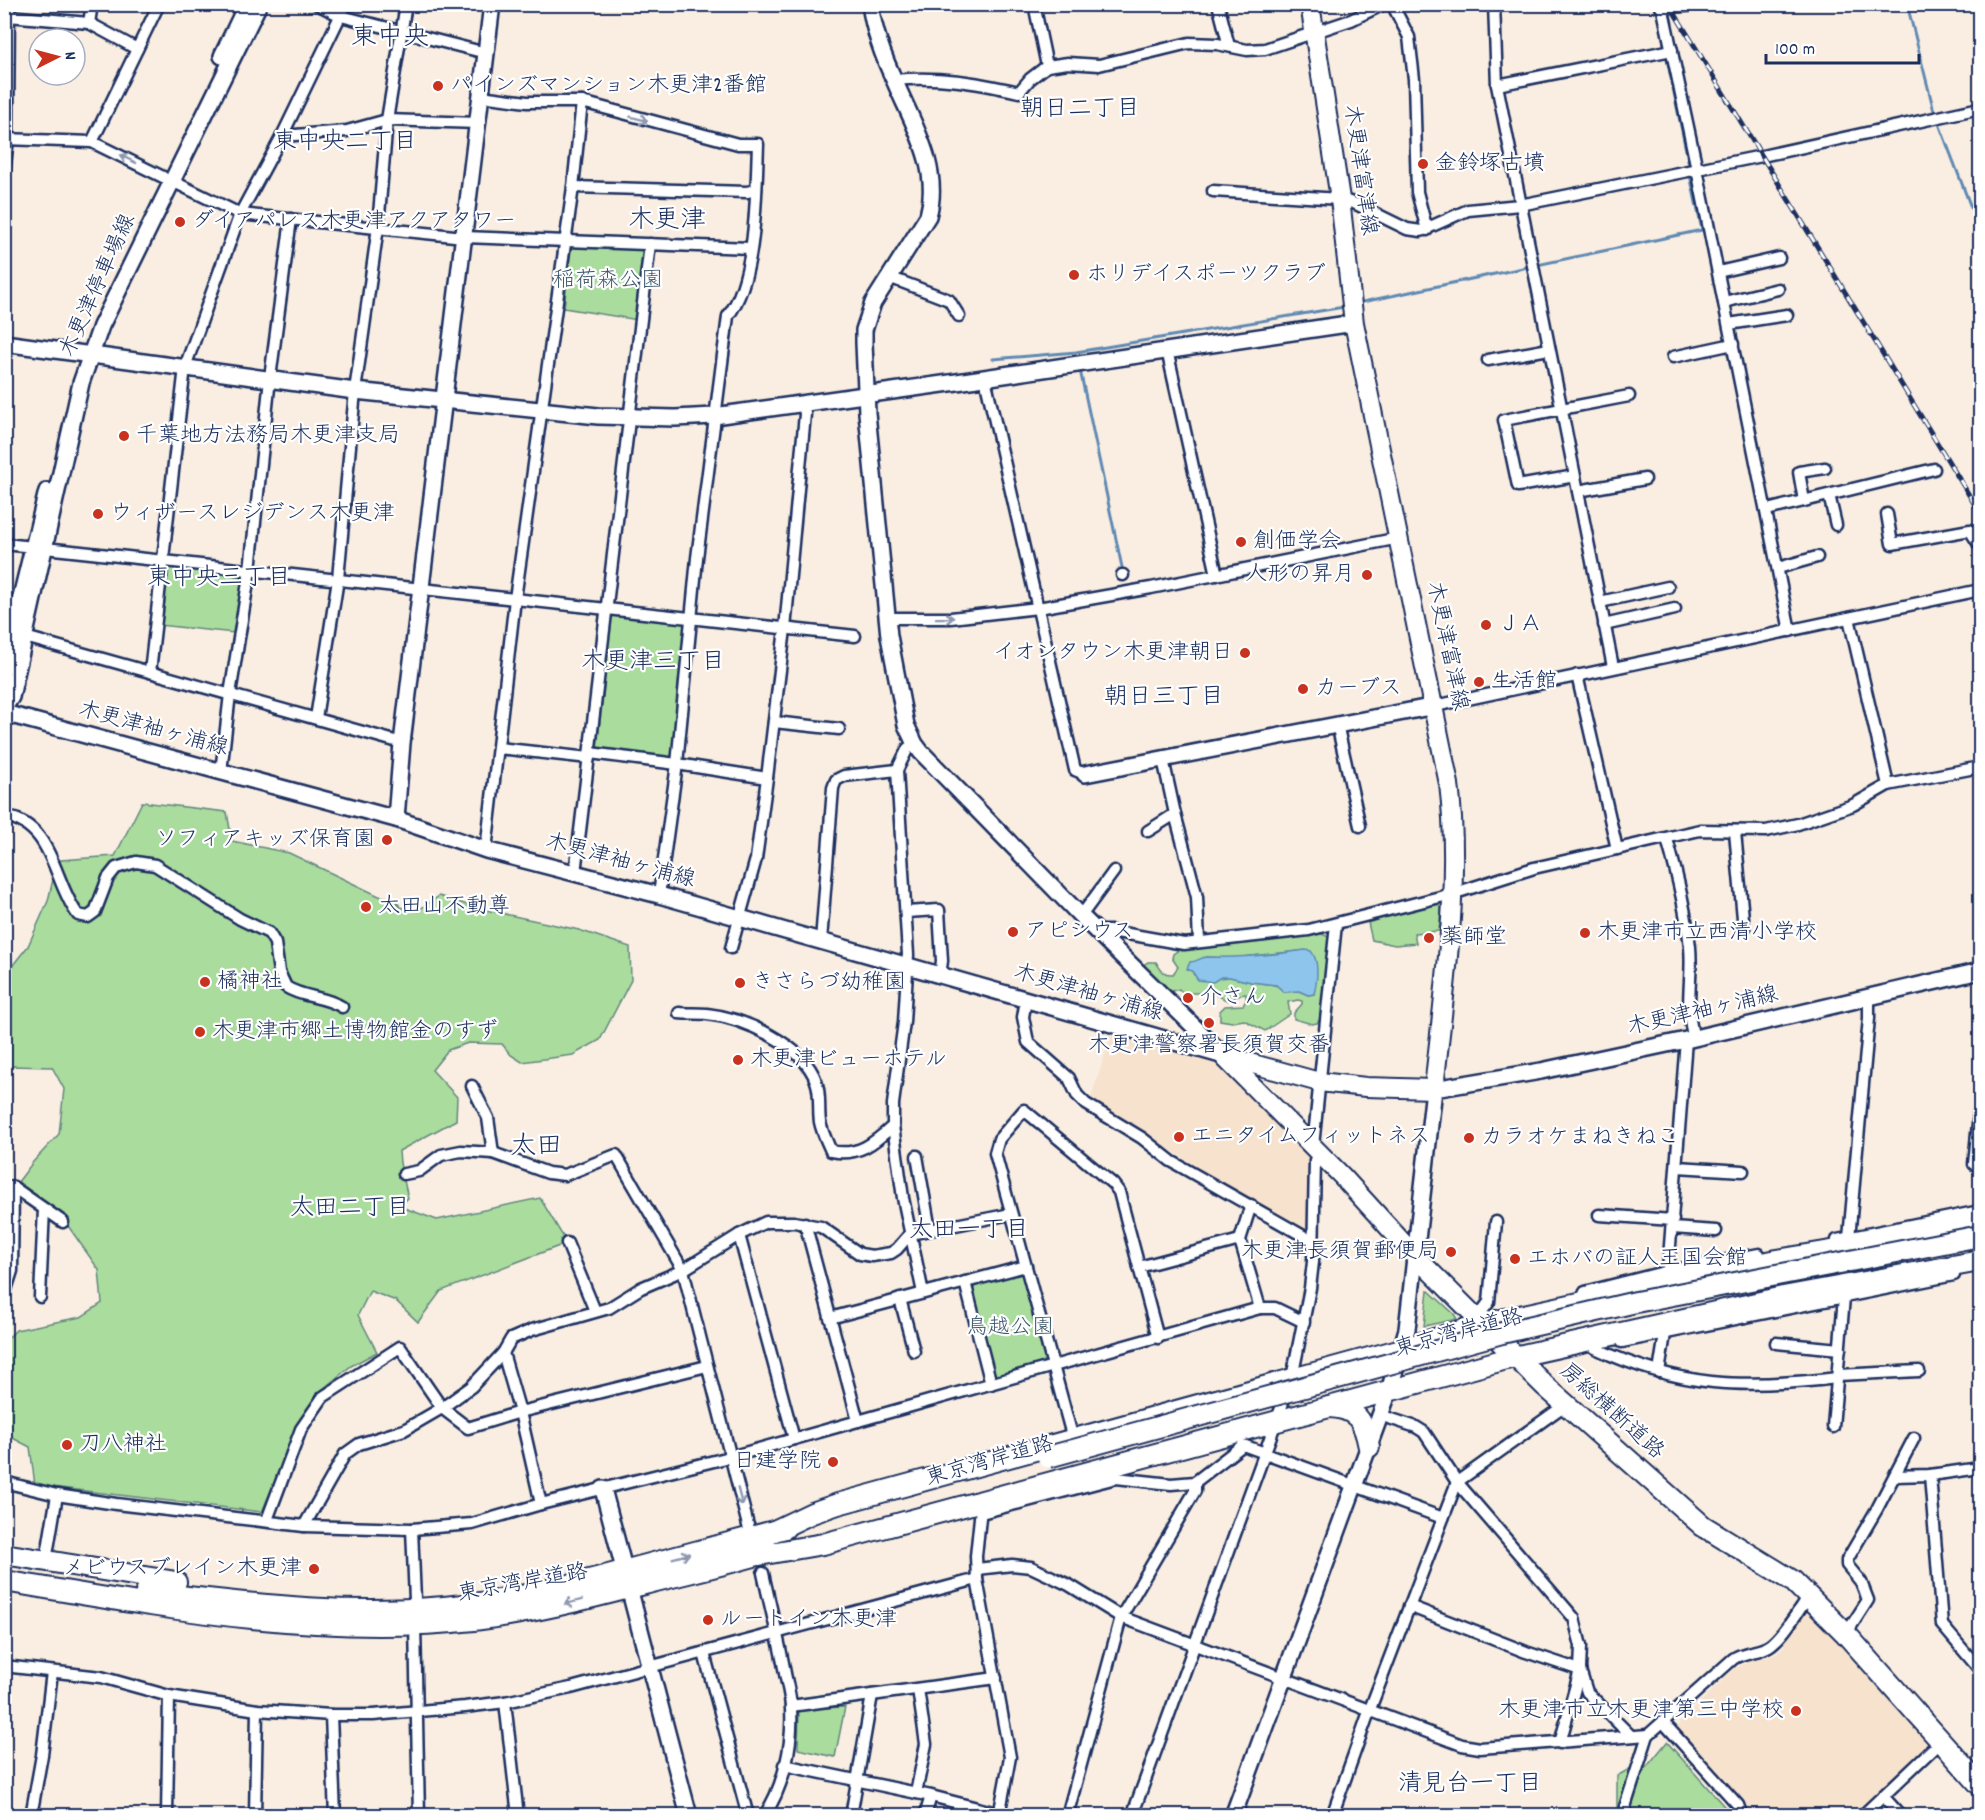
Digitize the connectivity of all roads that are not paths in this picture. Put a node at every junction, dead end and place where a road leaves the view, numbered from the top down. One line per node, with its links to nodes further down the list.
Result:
1 (92, 4): 20 (street)
2 (159, 4): 24 (street)
3 (247, 4): 40 (street, 木更津停車場線)
4 (259, 4): 40 (street, 木更津停車場線)
5 (316, 4): 19 (street)
6 (346, 4): 19 (street)
7 (406, 4): 21 (street)
8 (492, 4): 26 (street)
9 (870, 4): 28 (street)
10 (1034, 4): 27 (street)
11 (1218, 4): 23 (street)
12 (1310, 4): 22 (main road, 木更津富津線)
13 (1384, 4): 22 (street)
14 (1392, 4): 49 (street)
15 (1494, 4): 29 (street)
16 (1710, 4): 17 (street)
17 (1661, 7): 25 (street)
18 (8, 10): 20 (street); 36 (street)
19 (340, 16): 21 (street); 35 (street)
20 (89, 23): 24 (street)
21 (402, 32): 26 (street); 33 (street)
22 (1314, 33): 23 (street); 44 (main road, 木更津富津線)
23 (1229, 46): 27 (street)
24 (137, 49): 37 (street)
25 (1672, 50): 29 (street); 38 (street)
26 (486, 52): 30 (street)
27 (1047, 66): 28 (street)
28 (894, 80): 56 (street)
29 (1497, 85): 45 (street)
30 (481, 96): 31 (street); 34 (street)
31 (582, 102): 41 (street); 42 (street, one-way to 42)
32 (1980, 108): 38 (street)
33 (387, 120): 34 (street); 35 (street); 48 (street)
34 (478, 123): 50 (street)
35 (282, 136): 46 (street)
36 (7, 139): 37 (street); 39 (street)
37 (92, 142): 40 (street, one-way to 37)
38 (1697, 169): 45 (street); 55 (street)
39 (4, 173)
40 (167, 179): 46 (street); 67 (street, 木更津停車場線)
41 (573, 187): 42 (street); 51 (street)
42 (756, 190): 53 (street)
43 (1213, 191): 44 (street)
44 (1340, 199): 49 (street); 61 (main road, 木更津富津線)
45 (1520, 205): 49 (street); 65 (street)
46 (240, 214): 47 (street); 70 (street)
47 (291, 219): 48 (street); 71 (street)
48 (378, 227): 50 (street); 73 (street)
49 (1427, 230)
50 (464, 237): 51 (street); 76 (street)
51 (565, 241): 52 (street); 79 (street)
52 (650, 244): 53 (street); 81 (street)
53 (750, 248): 80 (street)
54 (1779, 258): 55 (street)
55 (1718, 272): 58 (street)
56 (889, 277): 60 (street); 74 (street)
57 (1778, 289): 58 (street)
58 (1724, 302): 62 (street)
59 (1787, 315): 62 (street)
60 (959, 316)
61 (1354, 323): 66 (street); 92 (main road, 木更津富津線)
62 (1729, 324): 64 (street)
63 (4, 343): 67 (street)
64 (1733, 345): 68 (street); 89 (street)
65 (1549, 349): 69 (street); 78 (street)
66 (1167, 350): 72 (street); 100 (street)
67 (86, 354): 70 (street); 95 (street, 木更津停車場線)
68 (1672, 357)
69 (1488, 360)
70 (185, 367): 71 (street); 97 (street)
71 (270, 378): 73 (street); 99 (street)
72 (985, 378): 74 (street); 107 (street)
73 (355, 391): 76 (street); 101 (street)
74 (866, 395): 77 (street); 111 (street)
75 (1629, 396): 78 (street)
76 (443, 400): 79 (street); 103 (street)
77 (803, 403): 80 (street); 114 (street)
78 (1561, 408): 84 (street); 84 (street)
79 (541, 411): 81 (street); 105 (street)
80 (714, 416): 81 (street); 110 (street)
81 (630, 417): 108 (street)
82 (1825, 468): 88 (street)
83 (1934, 469): 87 (street)
84 (1575, 476): 86 (street)
85 (1645, 479): 86 (street)
86 (1578, 491): 106 (street)
87 (1829, 495): 88 (street); 91 (street)
88 (1804, 501): 89 (street)
89 (1767, 510): 98 (street)
90 (1887, 514): 94 (street)
91 (1836, 525)
92 (1399, 538): 100 (street); 123 (main road, 木更津富津線)
93 (4, 543): 95 (street)
94 (1980, 546)
95 (39, 547): 97 (street); 116 (street, 木更津停車場線)
96 (1817, 557): 98 (street)
97 (163, 560): 99 (street); 120 (street)
98 (1778, 568): 115 (street)
99 (250, 570): 101 (street); 122 (street)
100 (1217, 575): 107 (street)
101 (338, 579): 103 (street); 126 (street)
102 (1668, 587): 106 (street)
103 (421, 588): 105 (street); 130 (street)
104 (1980, 590): 112 (street)
105 (515, 599): 108 (street); 132 (street)
106 (1600, 602): 113 (street)
107 (1038, 608): 111 (street, one-way to 107); 139 (street)
108 (608, 609): 110 (street); 133 (street)
109 (1675, 609): 113 (street)
110 (692, 618): 114 (street); 135 (street)
111 (887, 618): 131 (street)
112 (1849, 618): 115 (street); 141 (street)
113 (1604, 625): 119 (street)
114 (784, 629): 117 (street); 127 (street)
115 (1790, 631): 119 (street)
116 (14, 635): 118 (street, 木更津停車場線); 120 (street); 124 (street, 木更津停車場線)
117 (855, 636)
118 (4, 666)
119 (1613, 667): 121 (street)
120 (150, 672): 122 (street)
121 (1577, 675): 123 (street); 149 (street)
122 (230, 694): 126 (street); 138 (street)
123 (1435, 706): 128 (street); 153 (main road, 木更津富津線)
124 (4, 708)
125 (4, 713): 138 (street, 木更津袖ヶ浦線)
126 (316, 718): 130 (street)
127 (774, 722): 129 (street); 140 (street)
128 (1337, 724): 134 (street); 145 (street)
129 (839, 729)
130 (402, 743): 144 (street)
131 (915, 744): 137 (street); 156 (street)
132 (498, 748): 133 (street); 150 (street)
133 (590, 756): 135 (street); 152 (street)
134 (1163, 759): 139 (street); 142 (street)
135 (677, 764): 140 (street); 154 (street)
136 (1980, 766): 141 (street)
137 (897, 770): 155 (street); 161 (street)
138 (221, 772): 144 (street, 木更津袖ヶ浦線)
139 (1085, 774)
140 (767, 778): 157 (street)
141 (1888, 785): 147 (street)
142 (1175, 814): 146 (street); 162 (street)
143 (4, 816): 169 (street)
144 (396, 819): 150 (street, 木更津袖ヶ浦線)
145 (1360, 826)
146 (1148, 831)
147 (1735, 832): 148 (street); 159 (street)
148 (1667, 838): 149 (street); 171 (street)
149 (1617, 849): 153 (street)
150 (486, 850): 152 (street, 木更津袖ヶ浦線)
151 (1114, 871): 156 (street)
152 (575, 873): 154 (street, 木更津袖ヶ浦線)
153 (1452, 894): 158 (street); 175 (main road, 木更津富津線)
154 (658, 895): 157 (street, 木更津袖ヶ浦線)
155 (906, 912): 164 (street); 166 (street)
156 (1081, 916): 160 (street)
157 (739, 918): 161 (street, 木更津袖ヶ浦線); 163 (street)
158 (1336, 924): 162 (street); 173 (street)
159 (1744, 929)
160 (1096, 931): 162 (street); 172 (street)
161 (821, 941): 164 (street, 木更津袖ヶ浦線)
162 (1199, 942)
163 (731, 948)
164 (908, 967): 166 (street, 木更津袖ヶ浦線); 177 (street)
165 (1980, 971): 167 (street, 木更津袖ヶ浦線)
166 (940, 975): 168 (street, 木更津袖ヶ浦線)
167 (1869, 997): 171 (street, 木更津袖ヶ浦線); 201 (street)
168 (1026, 1000): 172 (street, 木更津袖ヶ浦線); 186 (street)
169 (342, 1007)
170 (679, 1013): 177 (street)
171 (1690, 1039): 175 (street, 木更津袖ヶ浦線); 182 (street)
172 (1224, 1056): 173 (main road); 178 (main road, 房総横断道路)
173 (1319, 1082): 175 (main road); 178 (street)
174 (472, 1086): 179 (street)
175 (1434, 1089): 206 (street)
176 (1980, 1103): 181 (street)
177 (892, 1126): 198 (street)
178 (1317, 1150): 203 (street); 206 (main road, 房総横断道路)
179 (493, 1154): 184 (street); 211 (street)
180 (917, 1156): 196 (street)
181 (1980, 1165)
182 (1677, 1167): 183 (street); 194 (street)
183 (1743, 1171)
184 (404, 1174)
185 (9, 1186): 187 (street); 215 (street)
186 (1251, 1205): 202 (street); 203 (street)
187 (44, 1209): 191 (street); 216 (street)
188 (1980, 1212): 201 (street)
189 (1011, 1214): 196 (street); 208 (street); 209 (street)
190 (1599, 1215): 194 (street)
191 (63, 1222)
192 (1496, 1222): 223 (street)
193 (805, 1223): 198 (street); 199 (street); 222 (street)
194 (1672, 1224): 197 (street); 212 (street)
195 (1980, 1226): 219 (highway)
196 (930, 1230): 198 (street)
197 (1716, 1231)
198 (910, 1234): 214 (street)
199 (739, 1235): 211 (street); 251 (street)
200 (1980, 1236): 256 (highway, 東京湾岸道路, bridge)
201 (1849, 1238): 212 (street)
202 (1240, 1240): 209 (street); 220 (street)
203 (1314, 1242): 224 (street)
204 (567, 1243): 221 (street)
205 (1980, 1247): 256 (highway, 東京湾岸道路)
206 (1414, 1256): 223 (main road, 房総横断道路); 229 (street)
207 (1980, 1261): 228 (highway)
208 (1026, 1266): 213 (street); 235 (street)
209 (1139, 1268): 226 (street)
210 (1980, 1269): 217 (street)
211 (683, 1270): 221 (street); 234 (street)
212 (1668, 1271): 219 (street)
213 (965, 1282): 214 (street); 240 (street)
214 (922, 1293): 218 (street)
215 (4, 1296)
216 (40, 1297)
217 (1844, 1297): 225 (street); 230 (street)
218 (900, 1299): 222 (street); 231 (street)
219 (1580, 1303): 223 (highway)
220 (1260, 1308): 224 (street); 226 (street)
221 (595, 1311): 232 (street)
222 (830, 1318): 248 (street)
223 (1480, 1321): 229 (highway); 233 (highway, 房総横断道路)
224 (1304, 1322): 239 (street)
225 (1665, 1334): 228 (street); 237 (street)
226 (1158, 1338): 235 (street)
227 (1776, 1343): 230 (street)
228 (1590, 1344): 233 (highway); 237 (street)
229 (1402, 1349): 239 (highway); 241 (street)
230 (1840, 1349): 238 (street)
231 (914, 1351)
232 (503, 1353): 244 (street); 245 (street)
233 (1514, 1357): 241 (highway); 242 (highway, 房総横断道路)
234 (707, 1366): 245 (street); 255 (street)
235 (1053, 1367): 240 (street); 252 (street)
236 (1919, 1371): 238 (street)
237 (1659, 1372): 238 (street)
238 (1837, 1376): 249 (street)
239 (1292, 1378): 247 (street); 252 (highway)
240 (991, 1384): 248 (street)
241 (1389, 1391): 243 (highway); 246 (street)
242 (1565, 1405): 262 (street); 281 (highway, 房総横断道路)
243 (1328, 1407): 247 (highway); 253 (highway)
244 (442, 1408): 245 (street); 269 (street); 270 (street)
245 (520, 1412): 266 (street)
246 (1380, 1415): 253 (street); 262 (street)
247 (1278, 1420): 254 (street); 267 (highway)
248 (858, 1422): 251 (street)
249 (1833, 1427)
250 (1914, 1438): 259 (street)
251 (794, 1439): 255 (street)
252 (1072, 1439): 272 (highway)
253 (1369, 1447): 263 (street)
254 (1266, 1452): 261 (street); 263 (street); 290 (street)
255 (730, 1457): 264 (street); 274 (street, one-way to 274)
256 (1049, 1463): 272 (highway, 東京湾岸道路); 274 (highway, 東京湾岸道路)
257 (1980, 1468): 258 (street)
258 (1930, 1475): 259 (street); 295 (street)
259 (1895, 1476): 289 (street)
260 (4, 1482): 265 (street)
261 (1195, 1482): 267 (street); 286 (street)
262 (1457, 1482): 268 (street); 294 (street)
263 (1355, 1485): 268 (street); 298 (street)
264 (603, 1489): 266 (street); 278 (street)
265 (57, 1495): 269 (street); 275 (street)
266 (541, 1504): 271 (street)
267 (982, 1508): 274 (highway); 277 (street)
268 (1443, 1518): 284 (street)
269 (267, 1521): 270 (street)
270 (304, 1526): 271 (street)
271 (412, 1529): 282 (street)
272 (772, 1532): 274 (highway, 東京湾岸道路)
273 (4, 1554): 275 (highway)
274 (758, 1555): 278 (highway, 東京湾岸道路); 288 (street)
275 (46, 1561): 282 (highway)
276 (4, 1569): 285 (highway, 東京湾岸道路)
277 (977, 1574): 286 (street); 288 (street); 297 (street)
278 (627, 1579): 283 (highway, 東京湾岸道路); 287 (highway, 東京湾岸道路, one-way to 287); 293 (street)
279 (4, 1581): 285 (highway, 東京湾岸道路)
280 (4, 1595): 287 (highway)
281 (1808, 1597): 289 (highway, 房総横断道路); 308 (street)
282 (416, 1600): 283 (highway)
283 (471, 1604): 285 (highway, 東京湾岸道路)
284 (1409, 1606): 294 (street); 304 (street)
285 (372, 1617): 287 (highway, 東京湾岸道路)
286 (1120, 1617): 290 (street); 331 (street)
287 (415, 1624): 306 (street)
288 (777, 1633): 291 (street); 303 (street)
289 (1846, 1634): 311 (highway, 房総横断道路)
290 (1196, 1645): 298 (street); 332 (street)
291 (704, 1653): 293 (street); 327 (street)
292 (4, 1666): 296 (street)
293 (650, 1667): 302 (street); 326 (street)
294 (1580, 1670): 310 (street); 312 (street)
295 (1980, 1670)
296 (52, 1672): 301 (street); 320 (street)
297 (996, 1678): 299 (street); 319 (street)
298 (1283, 1678): 304 (street); 333 (street)
299 (918, 1689): 300 (street); 316 (street)
300 (872, 1695): 303 (street); 315 (street)
301 (169, 1696): 305 (street); 321 (street)
302 (505, 1702): 306 (street); 325 (street)
303 (791, 1706): 313 (street)
304 (1370, 1709): 312 (street); 334 (street)
305 (257, 1710): 307 (street); 322 (street)
306 (417, 1712): 307 (street); 324 (street)
307 (331, 1715): 323 (street)
308 (1663, 1722): 309 (street); 336 (street)
309 (1648, 1735): 310 (street); 335 (street)
310 (1631, 1736): 312 (street)
311 (1941, 1741): 314 (highway, 房総横断道路); 318 (street)
312 (1560, 1743)
313 (784, 1766): 315 (street); 328 (street)
314 (1975, 1774)
315 (859, 1781): 316 (street); 329 (street)
316 (916, 1793): 317 (street)
317 (930, 1796): 319 (street); 330 (street)
318 (1883, 1796): 337 (street); 338 (street)
319 (1002, 1814)
320 (31, 1815)
321 (167, 1815)
322 (255, 1815)
323 (335, 1815)
324 (419, 1815)
325 (518, 1815)
326 (690, 1815)
327 (748, 1815)
328 (764, 1815)
329 (851, 1815)
330 (926, 1815)
331 (1067, 1815)
332 (1132, 1815)
333 (1233, 1815)
334 (1332, 1815)
335 (1625, 1815)
336 (1742, 1815)
337 (1862, 1815)
338 (1901, 1815)

